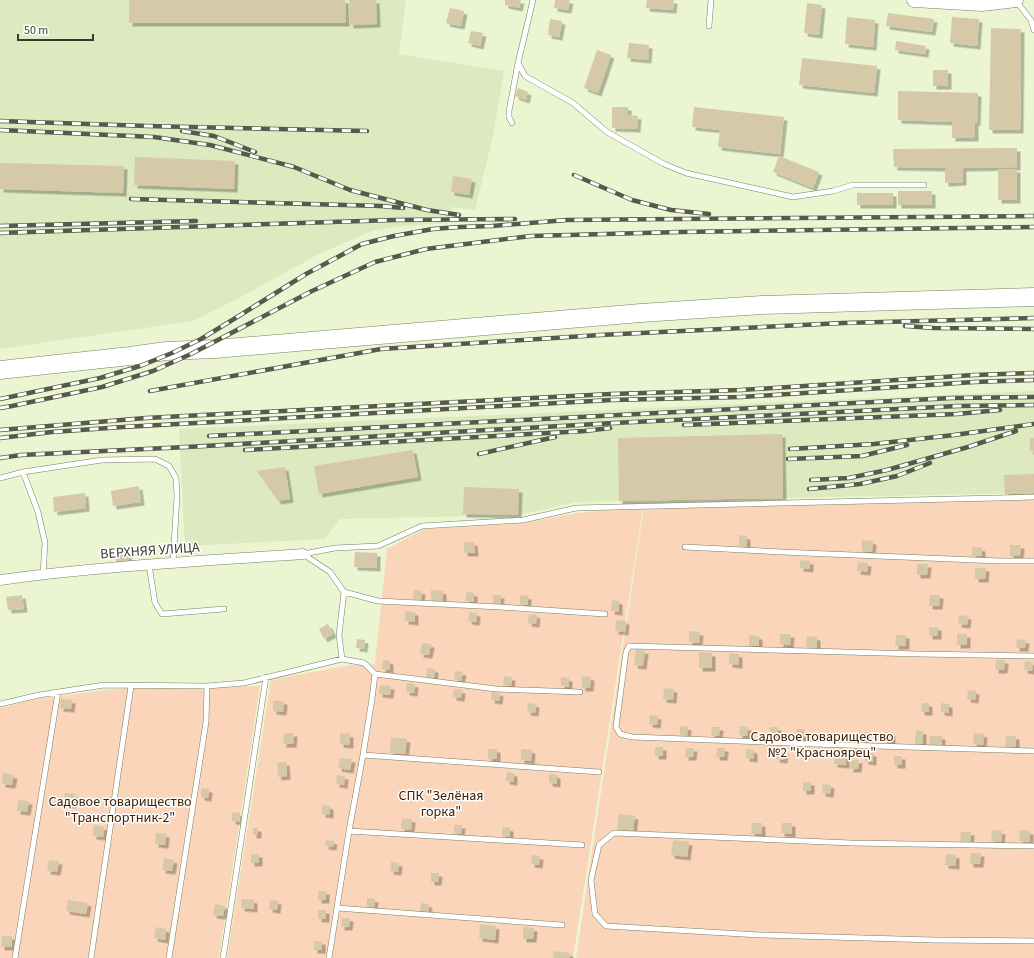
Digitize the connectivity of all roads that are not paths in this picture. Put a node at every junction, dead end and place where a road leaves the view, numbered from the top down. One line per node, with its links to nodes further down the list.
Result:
1 (533, 0): 7 (lane)
2 (711, 0): 5 (lane)
3 (914, 0): 4 (street)
4 (1015, 0): 6 (lane)
5 (709, 26)
6 (1034, 30)
7 (518, 63): 8 (lane); 9 (lane)
8 (512, 123)
9 (924, 185)
10 (1034, 297): 11 (highway)
11 (0, 370)
12 (22, 472): 13 (lane); 18 (lane); 20 (lane)
13 (0, 478)
14 (1034, 497): 16 (lane)
15 (685, 547): 17 (lane)
16 (303, 554): 18 (street, ВЕРХНЯЯ УЛИЦА); 22 (lane)
17 (1034, 561)
18 (173, 563): 19 (street, ВЕРХНЯЯ УЛИЦА)
19 (149, 565): 20 (street, ВЕРХНЯЯ УЛИЦА); 23 (lane)
20 (43, 574): 21 (street, ВЕРХНЯЯ УЛИЦА)
21 (0, 580)
22 (344, 592): 24 (lane); 26 (lane)
23 (224, 609)
24 (605, 614)
25 (1034, 656): 34 (lane)
26 (342, 659): 27 (lane); 28 (lane)
27 (375, 674): 32 (lane); 35 (lane)
28 (266, 677): 30 (lane); 46 (lane)
29 (132, 686): 30 (lane); 31 (lane); 44 (lane)
30 (207, 686): 45 (lane)
31 (58, 692): 33 (lane); 43 (lane)
32 (580, 692)
33 (0, 704)
34 (1034, 752)
35 (363, 755): 36 (lane); 37 (lane)
36 (599, 772)
37 (349, 831): 38 (lane); 40 (lane)
38 (582, 845)
39 (1034, 846): 42 (lane)
40 (337, 908): 41 (lane); 47 (lane)
41 (562, 925)
42 (1034, 941)
43 (15, 958)
44 (91, 958)
45 (169, 958)
46 (223, 958)
47 (329, 958)

